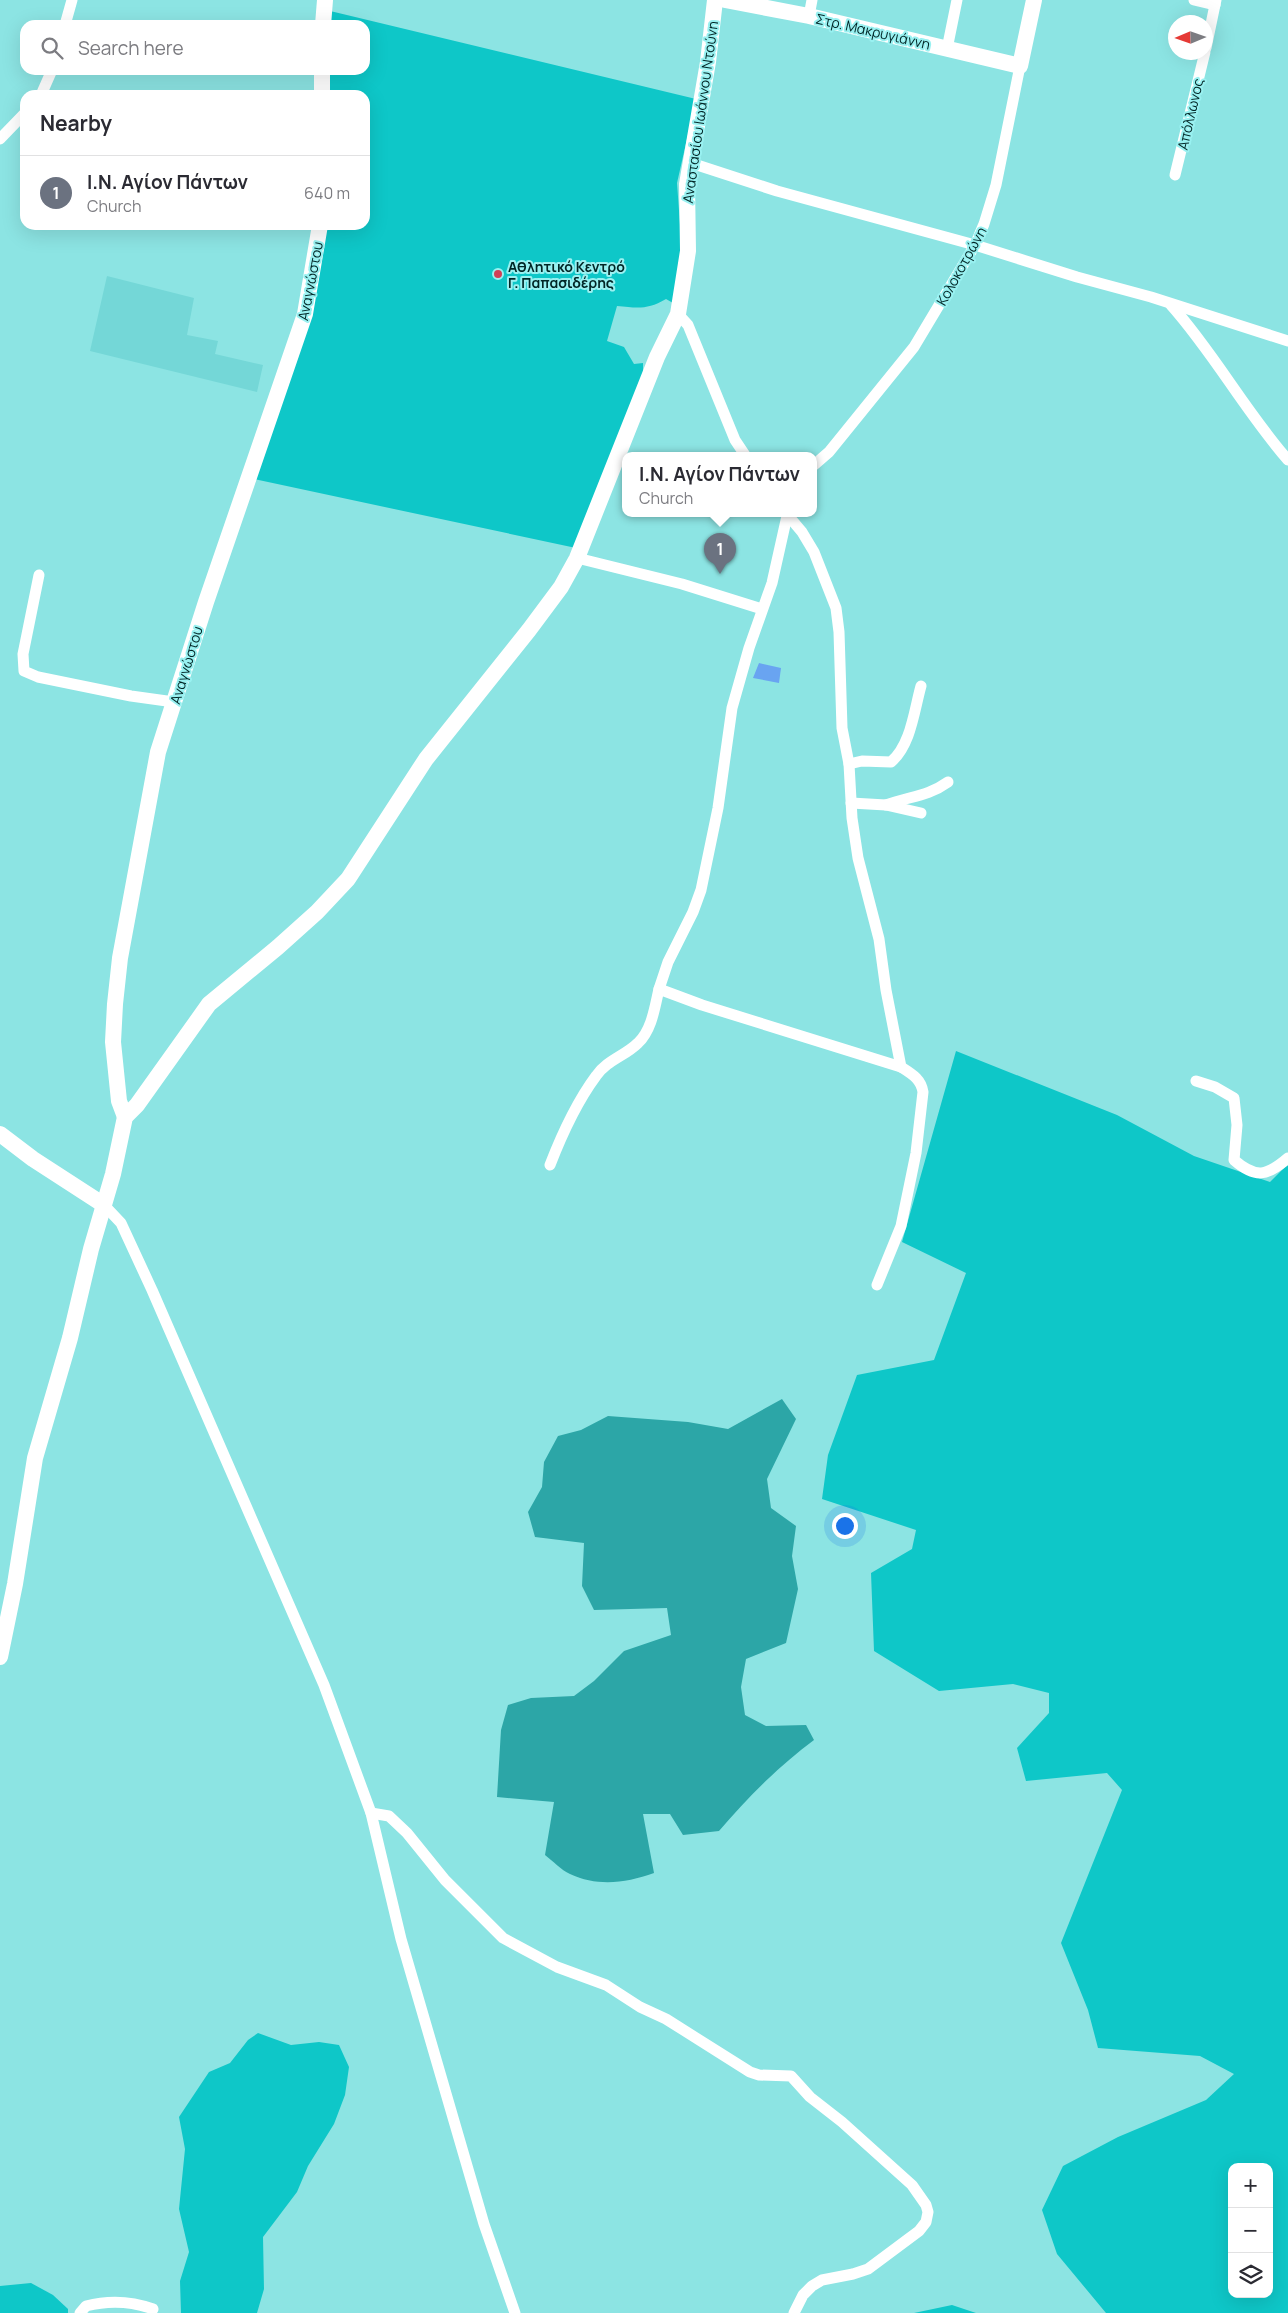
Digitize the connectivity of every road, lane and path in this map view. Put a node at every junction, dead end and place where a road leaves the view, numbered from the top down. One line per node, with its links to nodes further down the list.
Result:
1 (72, 0): 11 (street)
2 (325, 0): 12 (street)
3 (715, 0): 22 (street, Αναστασίου Ιωάννου Ντούνη)
4 (725, 0): 9 (street, Στρ. Μακρυγιάννη)
5 (957, 0): 13 (street)
6 (1034, 0): 15 (street, Κολοκοτρώνη)
7 (1194, 0): 8 (street)
8 (1216, 3): 10 (street)
9 (811, 8): 13 (street, Στρ. Μακρυγιάννη)
10 (1213, 16)
11 (66, 20)
12 (323, 20)
13 (947, 49): 15 (street, Στρ. Μακρυγιάννη)
14 (1202, 60): 23 (street, Απόλλωνος)
15 (1020, 66): 25 (street, Κολοκοτρώνη)
16 (50, 75): 18 (street)
17 (322, 75): 19 (street)
18 (43, 90)
19 (322, 90)
20 (20, 118): 21 (street)
21 (0, 139)
22 (691, 163): 25 (street); 27 (street, Αναστασίου Ιωάννου Ντούνη)
23 (1175, 176)
24 (319, 230): 38 (street, Αναγνώστου)
25 (975, 245): 26 (street); 31 (street, Κολοκοτρώνη)
26 (1170, 303): 28 (street); 30 (street)
27 (678, 314): 29 (street); 34 (street, Αναστασίου Ιωάννου Ντούνη)
28 (1288, 341)
29 (743, 452)
30 (1288, 460)
31 (817, 462)
32 (785, 517): 36 (street)
33 (789, 517): 39 (street)
34 (577, 558): 36 (street); 47 (street, Αναστασίου Ιωάννου Ντούνη)
35 (39, 576): 38 (street)
36 (762, 609): 44 (street)
37 (921, 686): 39 (street)
38 (174, 702): 47 (street, Αναγνώστου)
39 (849, 764): 41 (street)
40 (948, 782): 42 (street)
41 (851, 803): 42 (street); 45 (street)
42 (886, 805): 43 (street)
43 (921, 813)
44 (659, 989): 45 (street); 50 (street)
45 (901, 1067): 52 (street)
46 (1196, 1081): 49 (street)
47 (125, 1117): 51 (street)
48 (0, 1134): 51 (street)
49 (1288, 1158)
50 (550, 1165)
51 (104, 1205): 53 (street); 54 (street)
52 (877, 1285)
53 (0, 1657)
54 (371, 1813): 56 (street); 58 (street)
55 (153, 2309): 57 (street)
56 (514, 2312)
57 (80, 2313)
58 (794, 2313)

